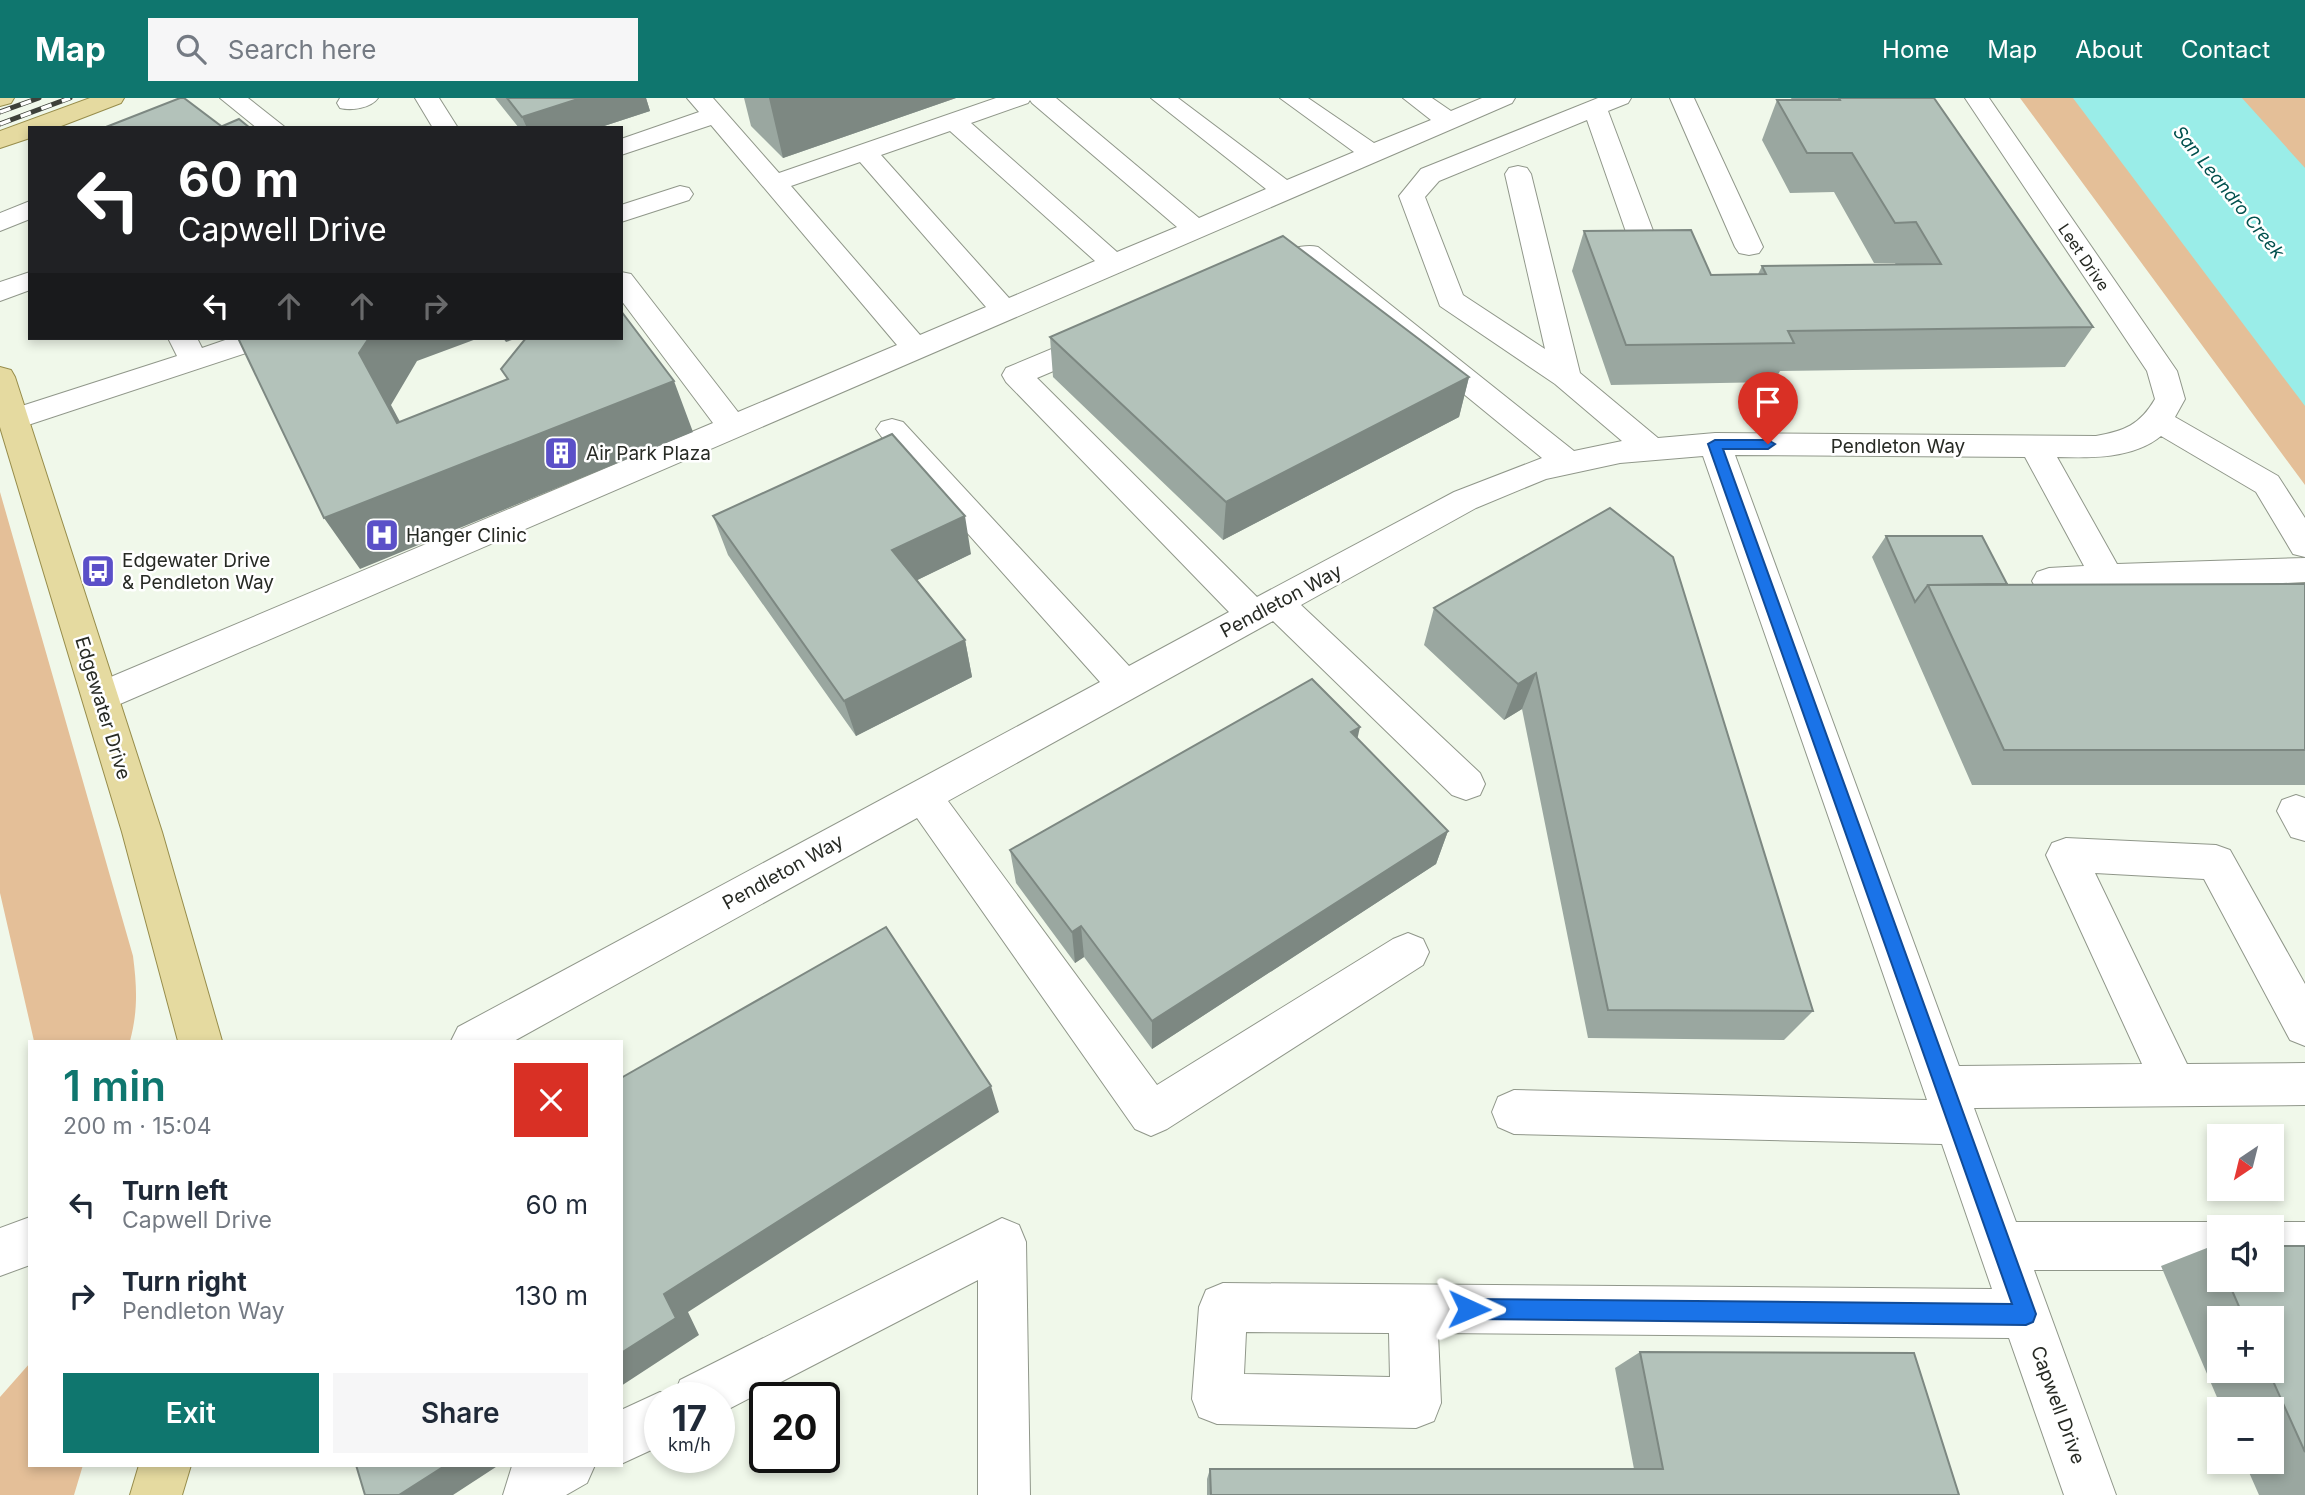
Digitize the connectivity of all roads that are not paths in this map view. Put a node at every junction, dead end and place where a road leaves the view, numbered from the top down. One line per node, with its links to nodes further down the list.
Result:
1 (112, 98): 16 (main road)
2 (232, 98): 17 (street)
3 (428, 98): 18 (street)
4 (1019, 98): 14 (street)
5 (1041, 98): 31 (street)
6 (1163, 98): 26 (street)
7 (1292, 98): 23 (street)
8 (1415, 98): 15 (street)
9 (1503, 98): 15 (street)
10 (1682, 98): 32 (street)
11 (1977, 98): 47 (street, Leet Drive)
12 (1607, 103): 33 (street); 45 (street)
13 (708, 107): 21 (street); 25 (street)
14 (954, 121): 22 (street); 34 (street)
15 (1450, 121): 23 (street)
16 (36, 126)
17 (271, 126)
18 (445, 126)
19 (28, 129): 20 (main road)
20 (0, 140)
21 (623, 146)
22 (865, 152): 25 (street); 39 (street)
23 (1373, 154): 26 (street)
24 (1518, 174): 45 (street)
25 (774, 183): 43 (street)
26 (1284, 191): 31 (street)
27 (680, 194): 29 (street)
28 (28, 210): 30 (street)
29 (623, 213)
30 (0, 223)
31 (1196, 229): 34 (street)
32 (1749, 247)
33 (1647, 252)
34 (1114, 264): 39 (street)
35 (28, 281): 38 (street)
36 (623, 283): 48 (street)
37 (1232, 285): 53 (street)
38 (0, 292)
39 (1005, 310): 43 (street)
40 (1130, 327): 58 (street)
41 (247, 340): 42 (street)
42 (189, 349): 46 (street)
43 (916, 349): 48 (street)
44 (0, 377): 46 (main road, Edgewater Drive)
45 (1566, 377): 52 (street)
46 (7, 421): 60 (main road, Edgewater Drive)
47 (2159, 421): 51 (street, Pendleton Way); 54 (street)
48 (733, 427): 60 (street)
49 (892, 429): 59 (street)
50 (1715, 444): 51 (street, Pendleton Way); 52 (street, Pendleton Way); 69 (street, Capwell Drive)
51 (2035, 446): 56 (street)
52 (1652, 450): 53 (street, Pendleton Way)
53 (1568, 463): 58 (street, Pendleton Way)
54 (2305, 545)
55 (2305, 570): 56 (street)
56 (2107, 577): 57 (street)
57 (2049, 581)
58 (1265, 609): 59 (street, Pendleton Way); 61 (street)
59 (1125, 685): 62 (street, Pendleton Way)
60 (100, 697): 65 (main road, Edgewater Drive)
61 (1466, 784)
62 (923, 796): 63 (street); 66 (street, Pendleton Way)
63 (1408, 952)
64 (2305, 1026): 67 (street)
65 (200, 1040)
66 (475, 1040)
67 (2174, 1084): 68 (street); 69 (street)
68 (2305, 1084)
69 (1951, 1105): 70 (street); 72 (street, Capwell Drive)
70 (1514, 1112)
71 (28, 1242): 76 (street)
72 (2001, 1246): 73 (street); 78 (street, Capwell Drive)
73 (2207, 1246)
74 (2284, 1246): 75 (street)
75 (2305, 1246)
76 (0, 1252)
77 (1413, 1309): 78 (street)
78 (2026, 1314): 87 (street, Capwell Drive)
79 (729, 1382): 86 (street)
80 (644, 1426): 81 (street)
81 (623, 1437)
82 (164, 1467): 84 (main road)
83 (565, 1467): 85 (street)
84 (156, 1495)
85 (529, 1495)
86 (1004, 1495)
87 (2090, 1495)

